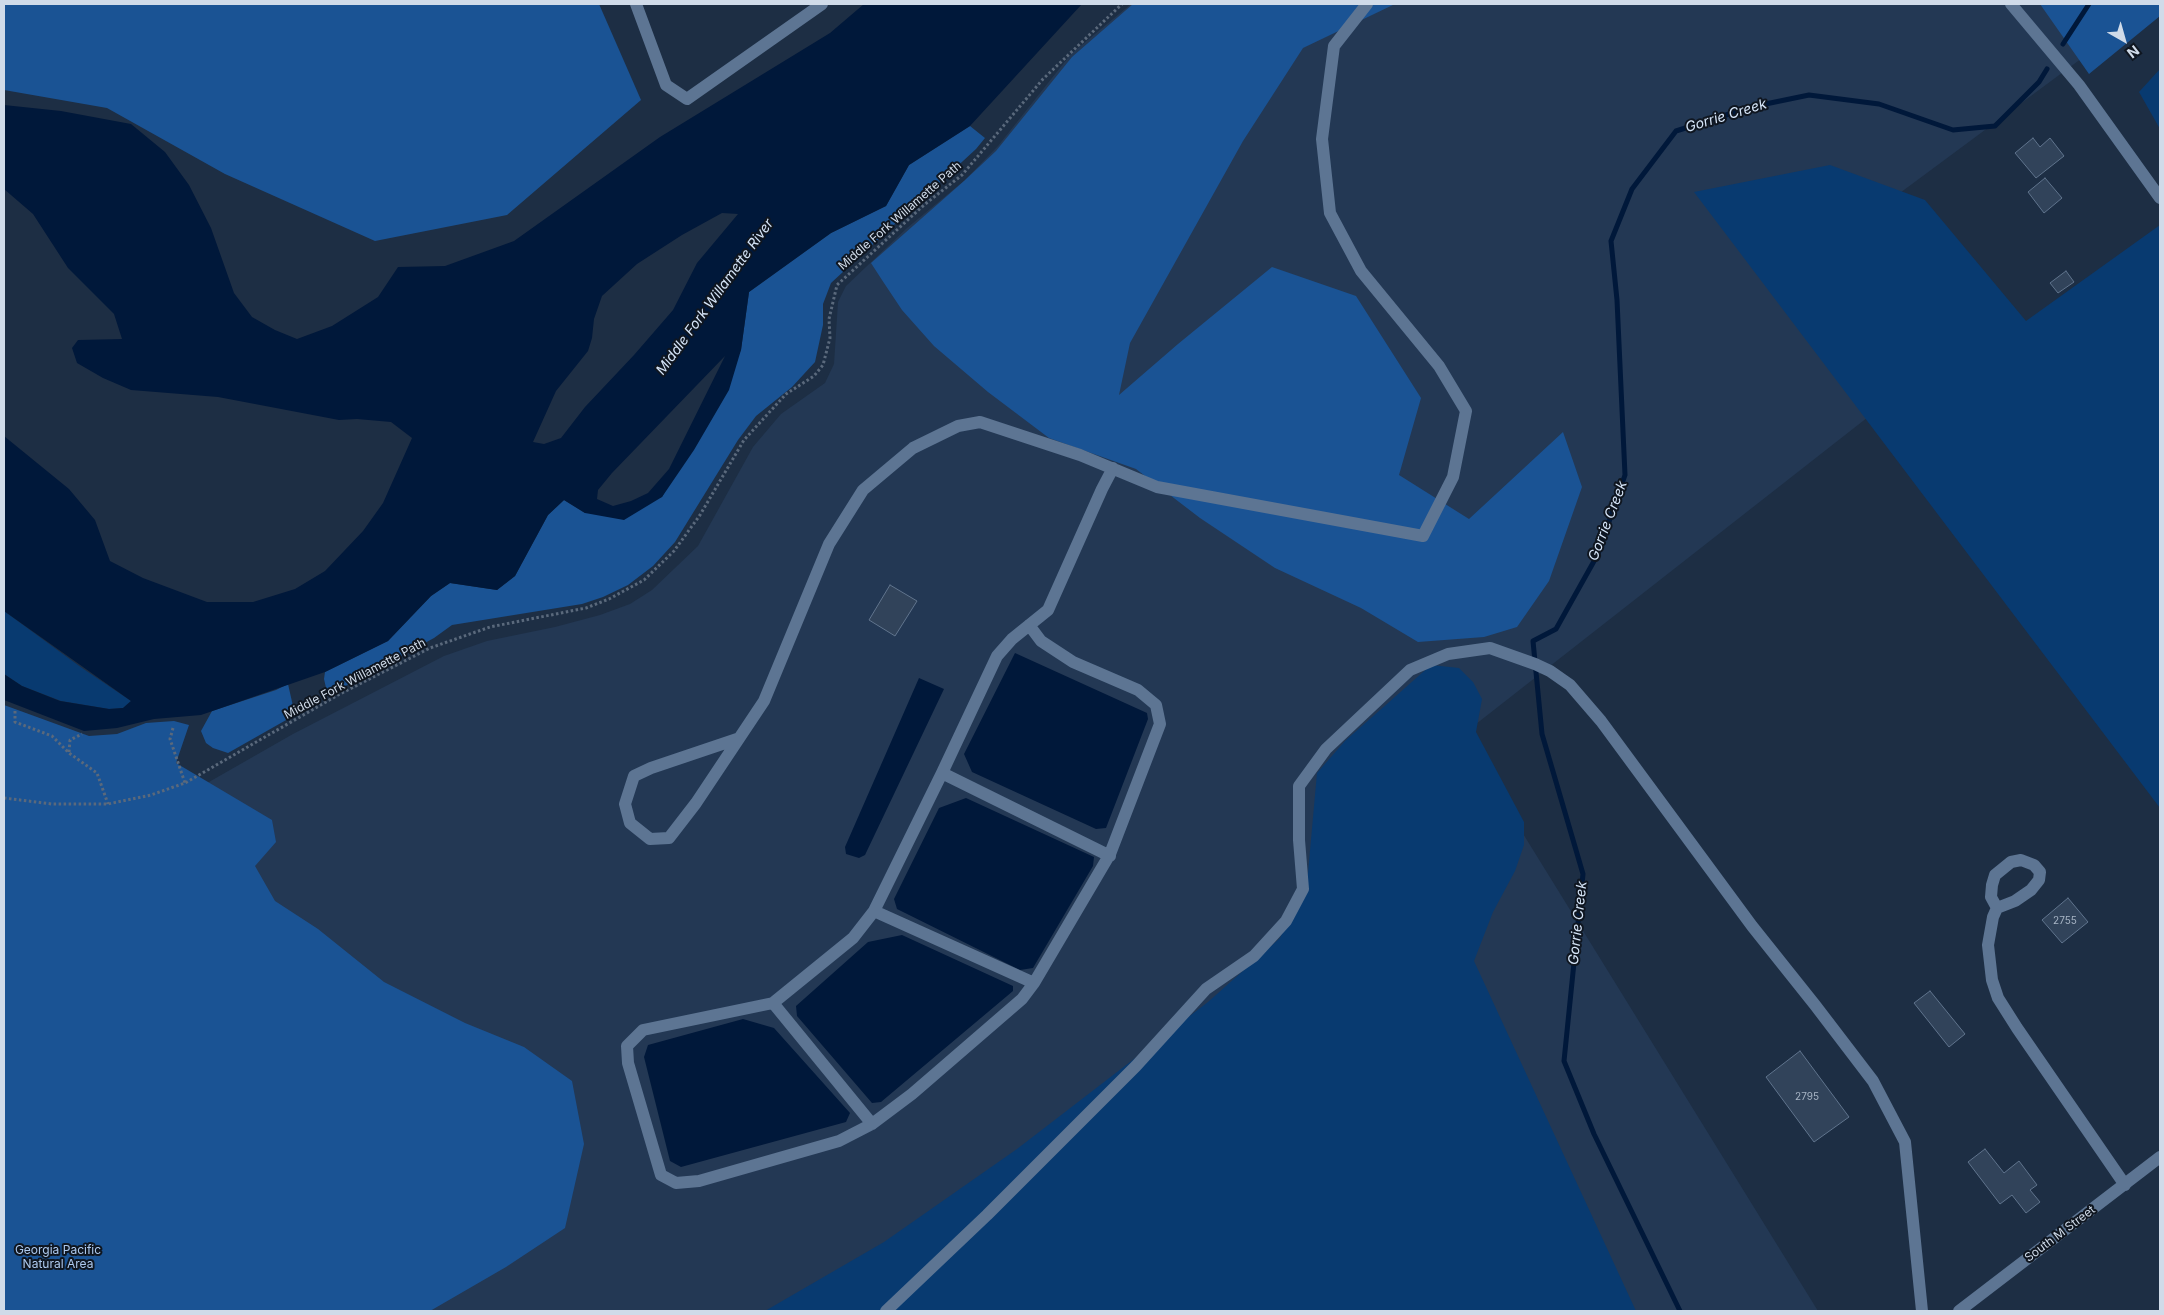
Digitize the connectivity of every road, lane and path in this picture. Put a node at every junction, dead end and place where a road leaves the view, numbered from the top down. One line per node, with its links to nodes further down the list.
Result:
1 (636, 4): 2 (street)
2 (822, 4)
3 (1122, 4): 15 (path, Middle Fork Willamette Path)
4 (1367, 4): 7 (street)
5 (2010, 4): 6 (street)
6 (2160, 198)
7 (1113, 468): 8 (street); 12 (street)
8 (1029, 625): 14 (street); 18 (street)
9 (15, 711): 13 (path)
10 (174, 728): 15 (path)
11 (82, 734): 13 (path)
12 (737, 739): 12 (street)
13 (69, 753): 17 (path)
14 (942, 773): 18 (street); 20 (street)
15 (185, 783): 17 (path, Middle Fork Willamette Path)
16 (4, 798): 17 (path, Middle Fork Willamette Path)
17 (108, 804)
18 (1110, 856): 21 (street)
19 (1997, 908): 25 (street)
20 (874, 911): 21 (street); 22 (street)
21 (1034, 983): 23 (street)
22 (773, 1003): 23 (street); 23 (street)
23 (872, 1124)
24 (2160, 1157): 25 (street, South M Street)
25 (2124, 1185): 28 (street, South M Street)
26 (886, 1311): 27 (street)
27 (1922, 1311)
28 (1960, 1311)

